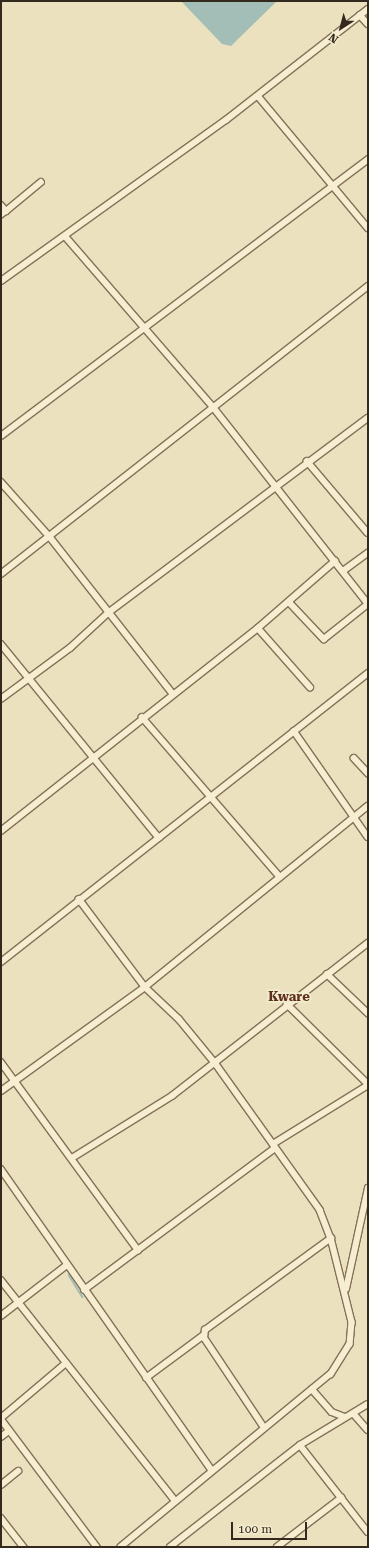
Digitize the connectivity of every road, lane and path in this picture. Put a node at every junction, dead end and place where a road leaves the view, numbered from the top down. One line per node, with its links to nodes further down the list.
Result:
1 (368, 9): 2 (street)
2 (360, 15): 3 (street); 4 (street)
3 (368, 24)
4 (258, 96): 7 (street); 11 (street)
5 (368, 158): 7 (street)
6 (41, 182): 9 (street)
7 (334, 185): 10 (street); 14 (street)
8 (1, 205): 9 (street)
9 (3, 213)
10 (368, 228)
11 (66, 237): 12 (street); 14 (street)
12 (1, 281)
13 (368, 286): 15 (street)
14 (142, 326): 15 (street); 17 (street)
15 (214, 408): 20 (street); 22 (street)
16 (368, 418): 18 (street)
17 (1, 436)
18 (307, 461): 20 (street); 21 (street)
19 (1, 482): 22 (street)
20 (276, 487): 24 (street); 29 (street)
21 (368, 533)
22 (50, 537): 26 (street); 29 (street)
23 (368, 553): 25 (street)
24 (335, 561): 25 (street); 27 (street)
25 (343, 571): 28 (street)
26 (1, 574)
27 (289, 602): 28 (street); 30 (street)
28 (368, 604)
29 (108, 613): 33 (street); 35 (street)
30 (258, 628): 34 (street); 35 (street)
31 (1, 644): 33 (street)
32 (368, 674): 38 (street)
33 (29, 678): 36 (street); 39 (street)
34 (310, 687)
35 (173, 694): 37 (street)
36 (1, 699)
37 (142, 717): 39 (street); 42 (street)
38 (294, 731): 42 (street); 44 (street)
39 (93, 756): 45 (street); 47 (street)
40 (354, 758): 41 (street)
41 (368, 773)
42 (212, 798): 47 (street); 48 (street)
43 (368, 806): 44 (street)
44 (353, 817): 46 (street); 48 (street)
45 (1, 831)
46 (368, 837)
47 (159, 838): 49 (street)
48 (280, 877): 53 (street)
49 (79, 899): 51 (street); 53 (street)
50 (368, 943): 52 (street)
51 (1, 962)
52 (327, 974): 54 (street); 55 (street)
53 (145, 987): 57 (street); 58 (street)
54 (287, 1004): 57 (street); 59 (street)
55 (368, 1013)
56 (1, 1062): 58 (street)
57 (216, 1064): 61 (street); 62 (street)
58 (15, 1081): 60 (street); 62 (street)
59 (368, 1084): 61 (street)
60 (1, 1092)
61 (274, 1146): 66 (street); 67 (street)
62 (72, 1158): 67 (street)
63 (1, 1169): 68 (street)
64 (368, 1188): 65 (street)
65 (366, 1208): 71 (street)
66 (331, 1238): 71 (street); 74 (street)
67 (138, 1250): 70 (street)
68 (67, 1265): 70 (street); 72 (street)
69 (1, 1280): 72 (street)
70 (84, 1290): 76 (street)
71 (346, 1292): 77 (street)
72 (19, 1303): 73 (street); 75 (street)
73 (1, 1316)
74 (204, 1335): 76 (street); 82 (street)
75 (66, 1363): 81 (street); 91 (street)
76 (146, 1378): 87 (street)
77 (312, 1388): 80 (street); 82 (street)
78 (368, 1404): 79 (street)
79 (354, 1414): 80 (street); 83 (street)
80 (346, 1417): 86 (street)
81 (1, 1418): 84 (street)
82 (264, 1428): 87 (street)
83 (368, 1430)
84 (9, 1431): 85 (street); 95 (street)
85 (1, 1437)
86 (300, 1445): 90 (street); 97 (street)
87 (212, 1470): 91 (street)
88 (18, 1471): 89 (street)
89 (1, 1485)
90 (341, 1498): 93 (street); 98 (street)
91 (175, 1500): 96 (street)
92 (1, 1518): 94 (street)
93 (368, 1532)
94 (24, 1547)
95 (97, 1547)
96 (121, 1547)
97 (170, 1547)
98 (277, 1547)

